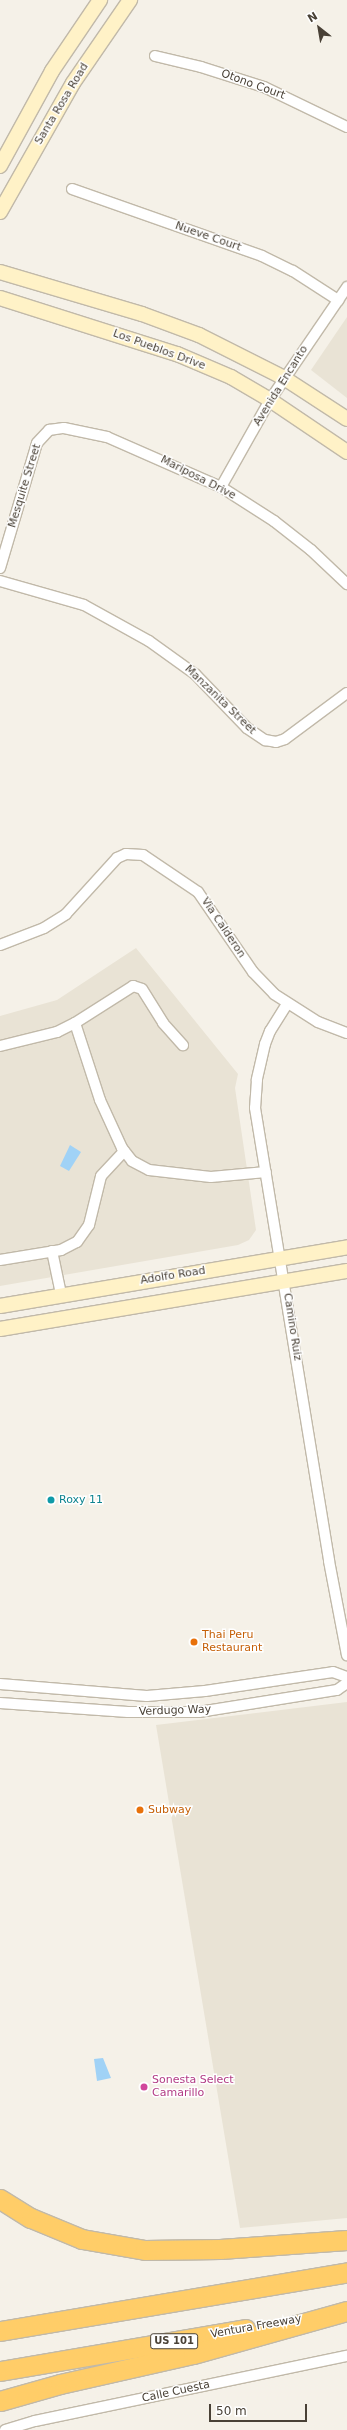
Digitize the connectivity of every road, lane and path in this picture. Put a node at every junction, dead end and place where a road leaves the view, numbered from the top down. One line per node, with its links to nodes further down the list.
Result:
1 (100, 0): 5 (street)
2 (130, 0): 7 (street, Santa Rosa Road)
3 (155, 56): 4 (street, Otono Court)
4 (347, 127)
5 (0, 166)
6 (72, 189): 11 (street, Nueve Court)
7 (0, 212)
8 (0, 272): 12 (street)
9 (347, 287): 11 (street, Avenida Encanto)
10 (0, 298): 13 (street, Los Pueblos Drive)
11 (338, 300): 12 (street, Avenida Encanto)
12 (284, 378): 13 (street, Avenida Encanto); 14 (street)
13 (270, 400): 16 (street, Los Pueblos Drive); 17 (street, Avenida Encanto)
14 (347, 419)
15 (49, 430): 17 (street, Mariposa Drive); 18 (street, Mesquite Street)
16 (347, 452)
17 (221, 487): 20 (street, Mariposa Drive)
18 (0, 568)
19 (0, 581): 21 (street, Manzanita Street)
20 (347, 584)
21 (347, 693)
22 (0, 945): 23 (street, Via Calderon)
23 (287, 1004): 25 (street, Via Calderon); 29 (street, Camino Ruiz)
24 (75, 1023): 26 (street); 27 (street); 28 (street)
25 (347, 1033)
26 (183, 1045)
27 (0, 1046)
28 (124, 1151): 29 (street); 31 (street)
29 (266, 1172): 32 (street, Camino Ruiz)
30 (347, 1247): 32 (street, Adolfo Road)
31 (52, 1251): 33 (street); 36 (street)
32 (280, 1258): 35 (street, Camino Ruiz); 36 (street, Adolfo Road)
33 (0, 1260)
34 (347, 1270): 35 (street)
35 (284, 1281): 38 (street); 39 (street, Camino Ruiz)
36 (61, 1294): 37 (street, Adolfo Road)
37 (0, 1306)
38 (0, 1329)
39 (347, 1655)
40 (347, 1677): 42 (street, Verdugo Way)
41 (347, 1683): 43 (street, Verdugo Way)
42 (0, 1684)
43 (0, 1703)
44 (0, 2199): 45 (highway)
45 (347, 2240)
46 (347, 2272): 48 (highway)
47 (347, 2311): 50 (highway, Ventura Freeway / US 101); 51 (highway)
48 (0, 2331)
49 (347, 2356): 52 (street, Calle Cuesta)
50 (0, 2371)
51 (0, 2402)
52 (5, 2430)

